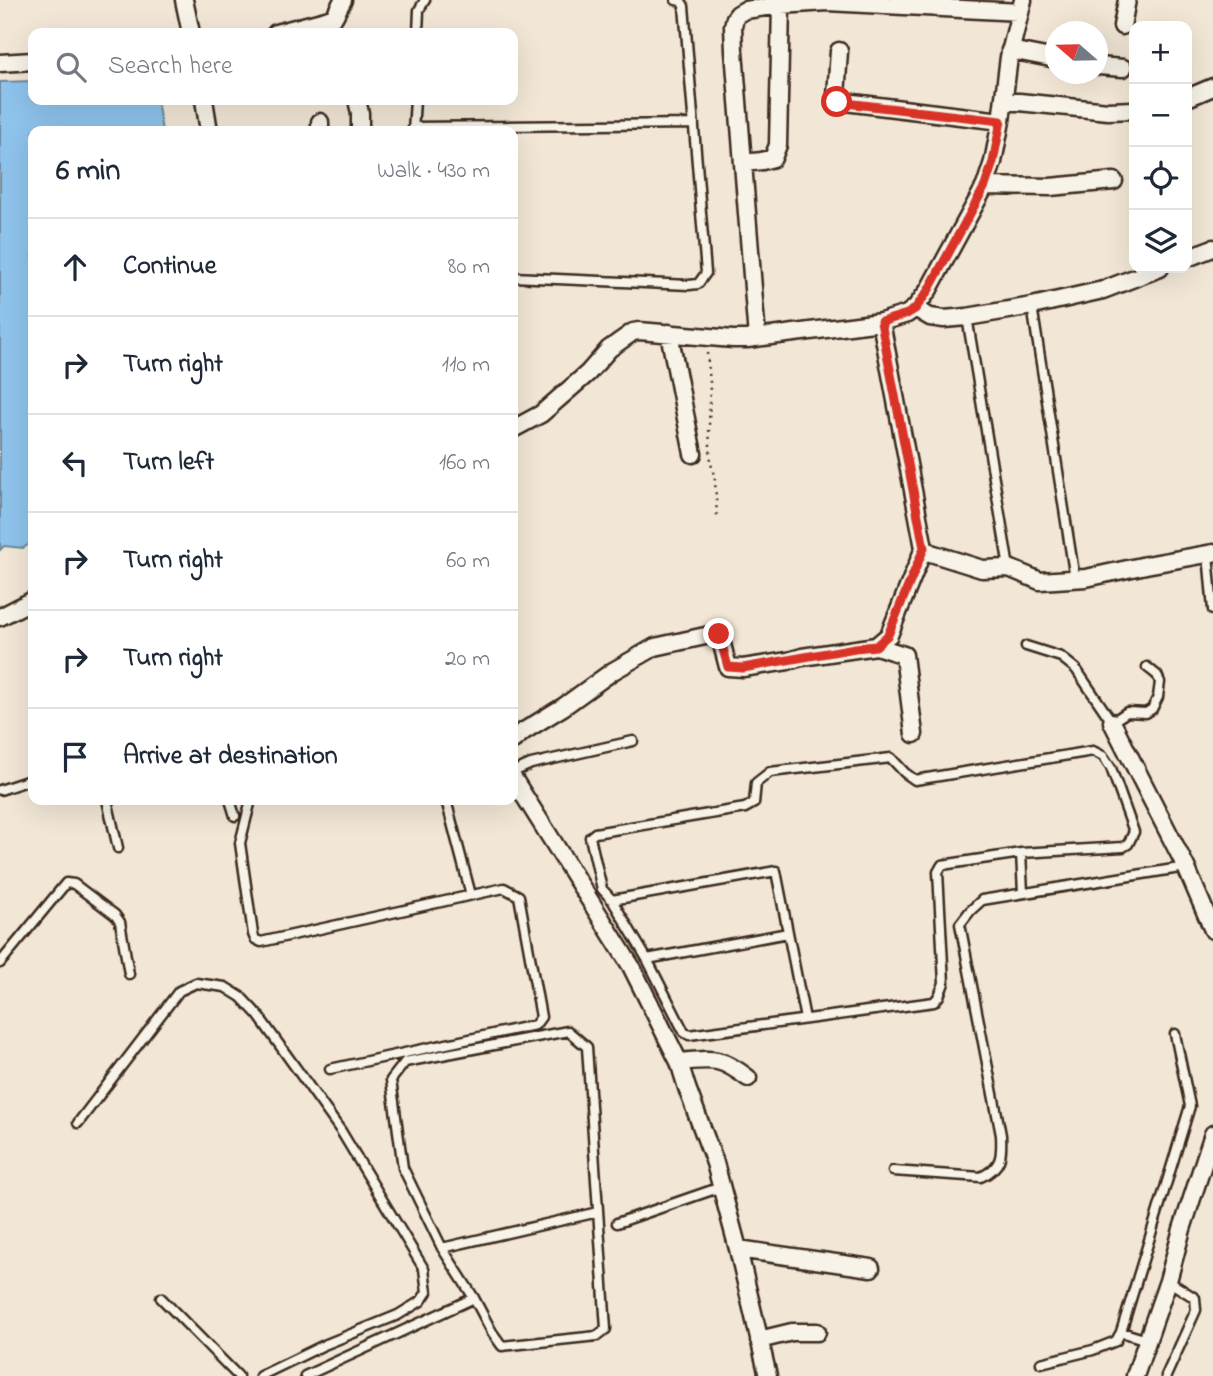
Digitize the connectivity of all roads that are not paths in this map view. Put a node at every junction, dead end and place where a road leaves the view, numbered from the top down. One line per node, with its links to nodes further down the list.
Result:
1 (184, 0): 10 (street)
2 (342, 0): 8 (street)
3 (425, 0): 13 (lane)
4 (677, 0): 29 (lane)
5 (1127, 0): 9 (street)
6 (781, 3): 7 (street); 34 (street); 34 (street)
7 (1021, 6): 14 (street)
8 (334, 17): 11 (street); 12 (street)
9 (1122, 26)
10 (190, 28)
11 (295, 28)
12 (339, 28)
13 (418, 28)
14 (1010, 50): 16 (street); 23 (street)
15 (839, 51): 28 (street)
16 (1045, 57)
17 (28, 61): 18 (street)
18 (0, 63)
19 (1108, 67): 20 (street)
20 (1123, 68)
21 (1213, 87): 22 (street)
22 (1192, 95)
23 (1004, 102): 27 (street); 28 (street)
24 (205, 105): 30 (street)
25 (358, 105): 31 (street)
26 (415, 105): 32 (lane)
27 (1129, 110)
28 (1001, 121): 36 (street)
29 (694, 124): 33 (lane); 40 (lane)
30 (208, 126)
31 (360, 126)
32 (413, 126)
33 (518, 127)
34 (743, 163): 46 (street)
35 (1114, 181): 36 (street)
36 (985, 186): 42 (street)
37 (1213, 248): 38 (street)
38 (1192, 256)
39 (1147, 273): 41 (street)
40 (518, 277)
41 (1032, 306): 43 (street); 52 (lane)
42 (915, 309): 43 (street); 44 (street)
43 (967, 317): 51 (lane)
44 (881, 322): 46 (street); 49 (street)
45 (669, 333): 46 (street); 47 (street); 48 (street)
46 (757, 338)
47 (518, 426)
48 (693, 454)
49 (924, 548): 51 (street); 56 (street)
50 (1210, 554): 52 (street); 54 (lane)
51 (1009, 568): 52 (street)
52 (1075, 579)
53 (28, 603): 55 (street)
54 (1213, 610)
55 (0, 617)
56 (876, 646): 60 (street); 61 (street)
57 (1026, 646): 59 (lane)
58 (1147, 667): 59 (lane)
59 (1112, 722): 74 (street)
60 (914, 734)
61 (518, 736)
62 (633, 741): 63 (lane)
63 (518, 770)
64 (28, 781): 66 (lane)
65 (518, 786): 85 (street)
66 (0, 790)
67 (108, 805): 72 (lane)
68 (232, 805): 71 (lane)
69 (250, 805): 76 (lane)
70 (447, 805): 76 (lane)
71 (235, 816)
72 (118, 848)
73 (1021, 853): 75 (lane); 77 (lane); 83 (lane)
74 (1186, 867): 75 (lane); 78 (street)
75 (1023, 893): 90 (lane)
76 (471, 895): 86 (lane)
77 (612, 900): 79 (lane); 80 (lane)
78 (1213, 930)
79 (788, 933): 80 (lane); 83 (lane)
80 (647, 959): 83 (lane)
81 (0, 963): 82 (lane)
82 (129, 974)
83 (805, 1020)
84 (1175, 1034): 101 (lane)
85 (679, 1062): 87 (street); 91 (street)
86 (330, 1069)
87 (748, 1078)
88 (78, 1123): 106 (lane)
89 (1213, 1134): 97 (street)
90 (893, 1171)
91 (721, 1187): 93 (lane); 95 (street)
92 (598, 1212): 94 (lane); 94 (lane); 99 (lane)
93 (617, 1223)
94 (442, 1248): 99 (lane)
95 (738, 1249): 96 (street); 102 (street)
96 (871, 1268)
97 (1168, 1281): 103 (street); 110 (lane)
98 (161, 1298): 105 (lane)
99 (474, 1298): 107 (lane)
100 (817, 1332): 102 (street)
101 (1121, 1332): 103 (lane); 104 (lane)
102 (759, 1340): 108 (street)
103 (1147, 1340): 109 (street)
104 (1041, 1363)
105 (238, 1376)
106 (260, 1376)
107 (305, 1376)
108 (768, 1376)
109 (1135, 1376)
110 (1166, 1376)

